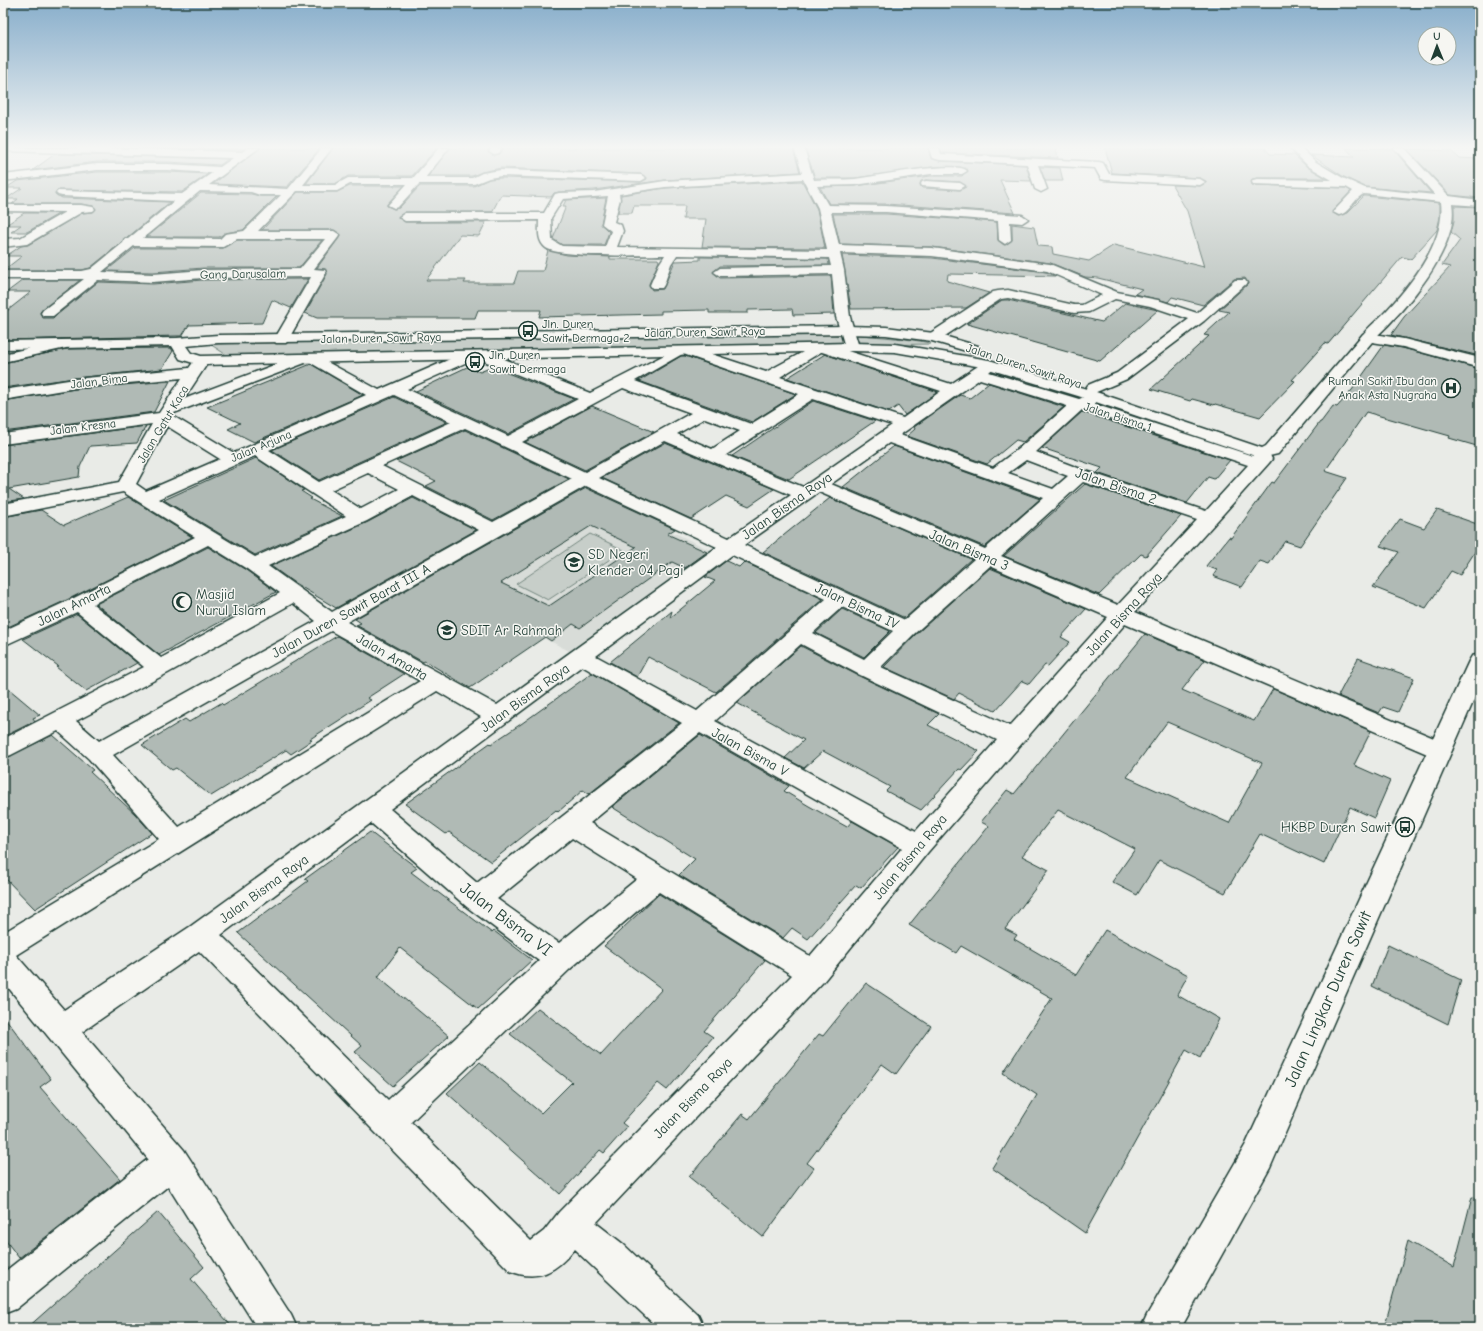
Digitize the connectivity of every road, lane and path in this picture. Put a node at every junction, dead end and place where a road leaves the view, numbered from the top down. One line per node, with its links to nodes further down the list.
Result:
1 (77, 210): 18 (street)
2 (170, 210): 17 (street)
3 (272, 210): 15 (street)
4 (551, 210): 11 (street)
5 (611, 210): 19 (street)
6 (824, 210): 21 (street)
7 (899, 210): 10 (street)
8 (948, 210): 10 (street)
9 (1447, 210): 35 (street)
10 (946, 214): 13 (street)
11 (546, 216): 12 (street); 19 (street)
12 (405, 218)
13 (1004, 218): 14 (street); 16 (street)
14 (1022, 219)
15 (247, 235): 17 (street); 24 (street)
16 (1005, 240)
17 (129, 242): 26 (street)
18 (3, 243)
19 (610, 252): 20 (street)
20 (673, 252): 21 (street); 28 (street)
21 (834, 252): 22 (street); 29 (street)
22 (838, 270): 23 (street); 32 (street)
23 (720, 272)
24 (304, 273): 26 (street, Gang Darusalam); 34 (street, Gang Darusalam)
25 (3, 275): 26 (street, Gang Darusalam)
26 (92, 275): 30 (street)
27 (1240, 283): 31 (street)
28 (657, 285)
29 (1113, 295): 31 (street); 33 (street)
30 (48, 312)
31 (1199, 318): 55 (street)
32 (846, 330): 33 (street, Jalan Duren Sawit Raya); 34 (street, Jalan Duren Sawit Raya); 39 (street)
33 (934, 337): 55 (street, Jalan Duren Sawit Raya)
34 (281, 340): 36 (street, Jalan Duren Sawit Raya)
35 (1364, 341): 46 (street); 49 (street); 72 (street)
36 (177, 342): 38 (street, Jalan Duren Sawit Raya); 47 (street, Jalan Duren Sawit Raya)
37 (3, 345): 38 (street, Jalan Duren Sawit Raya)
38 (61, 345): 43 (street)
39 (852, 347): 40 (street, Jalan Duren Sawit Raya); 48 (street, Jalan Duren Sawit Raya)
40 (822, 349): 41 (street, Jalan Duren Sawit Raya); 50 (street); 53 (street)
41 (684, 352): 42 (street, Jalan Duren Sawit Raya); 50 (street); 51 (street)
42 (476, 356): 45 (street, Jalan Duren Sawit Raya); 52 (street, Jalan Arjuna); 58 (street)
43 (3, 358)
44 (300, 360): 45 (street, Jalan Duren Sawit Raya); 47 (street, Jalan Duren Sawit Raya); 61 (street, Jalan Kresna)
45 (316, 360): 57 (street)
46 (1480, 363)
47 (198, 367): 56 (street, Jalan Bima); 61 (street, Jalan Gatut Kaca)
48 (983, 369): 53 (street, Jalan Bisma Raya); 55 (street, Jalan Duren Sawit Raya); 59 (street, Jalan Bisma 1)
49 (1480, 369)
50 (767, 378): 54 (street)
51 (622, 382): 58 (street); 60 (street)
52 (394, 389): 57 (street, Jalan Arjuna); 62 (street, Jalan Bisma IV)
53 (953, 390): 64 (street, Jalan Bisma Raya)
54 (811, 393): 63 (street); 64 (street)
55 (1095, 393): 59 (street); 72 (street, Jalan Duren Sawit Raya)
56 (3, 395)
57 (378, 396): 68 (street, Jalan Arjuna)
58 (591, 399): 67 (street)
59 (1079, 404): 69 (street); 72 (street, Jalan Bisma 1)
60 (704, 412): 63 (street); 65 (street, Jalan Duren Sawit Barat III A)
61 (166, 414): 66 (street, Jalan Kresna); 71 (street); 77 (street, Jalan Gatut Kaca)
62 (465, 422): 67 (street, Jalan Bisma IV); 73 (street)
63 (752, 430): 70 (street)
64 (895, 430): 74 (street); 80 (street, Jalan Bisma Raya)
65 (664, 434): 70 (street, Jalan Bisma 3); 76 (street, Jalan Duren Sawit Barat III A)
66 (3, 439)
67 (510, 442): 76 (street, Jalan Bisma IV)
68 (256, 448): 71 (street, Jalan Arjuna); 78 (street)
69 (1024, 453): 74 (street); 75 (street, Jalan Bisma 2)
70 (714, 455): 80 (street, Jalan Bisma 3)
71 (232, 458): 82 (street, Jalan Arjuna)
72 (1260, 458): 85 (street, Jalan Bisma Raya)
73 (368, 466): 78 (street); 79 (street)
74 (995, 475): 81 (street)
75 (1080, 475): 81 (street, Jalan Bisma IV); 85 (street, Jalan Bisma 2)
76 (586, 478): 86 (street, Jalan Duren Sawit Barat III A); 88 (street, Jalan Bisma IV)
77 (126, 486): 82 (street, Jalan Amarta); 83 (street)
78 (318, 489): 84 (street)
79 (412, 489): 84 (street); 86 (street)
80 (810, 490): 88 (street, Jalan Bisma Raya); 89 (street, Jalan Bisma 3)
81 (1055, 496): 89 (street, Jalan Bisma IV)
82 (145, 498): 87 (street, Jalan Amarta)
83 (3, 510)
84 (360, 517): 90 (street)
85 (1209, 518): 94 (street, Jalan Bisma Raya)
86 (494, 530): 95 (street, Jalan Duren Sawit Barat III A)
87 (209, 537): 90 (street, Jalan Amarta); 93 (street, Jalan Amarta)
88 (731, 546): 92 (street, Jalan Bisma IV); 99 (street, Jalan Bisma Raya)
89 (988, 557): 94 (street, Jalan Bisma 3); 96 (street, Jalan Bisma IV)
90 (254, 566): 91 (street, Jalan Amarta)
91 (294, 594): 95 (street, Jalan Amarta); 101 (street)
92 (840, 598): 96 (street, Jalan Bisma IV); 97 (street)
93 (79, 603): 98 (street, Jalan Amarta); 101 (street)
94 (1121, 615): 107 (street, Jalan Bisma Raya); 109 (street, Jalan Bisma 3)
95 (332, 622): 103 (street, Jalan Amarta); 110 (street, Jalan Duren Sawit Barat III A)
96 (907, 629): 102 (street)
97 (798, 634): 102 (street); 106 (street)
98 (3, 639)
99 (582, 657): 104 (street, Jalan Bisma Raya); 106 (street, Jalan Bisma V)
100 (1480, 661): 109 (street, Jalan Lingkar Duren Sawit)
101 (160, 668): 105 (street)
102 (866, 669): 107 (street)
103 (435, 682): 104 (street, Jalan Amarta); 113 (street)
104 (500, 717): 111 (street, Jalan Bisma Raya)
105 (60, 719): 108 (street); 110 (street)
106 (698, 723): 112 (street); 114 (street, Jalan Bisma V)
107 (1014, 738): 114 (street, Jalan Bisma Raya)
108 (3, 749)
109 (1440, 750): 129 (street, Jalan Lingkar Duren Sawit)
110 (97, 753): 113 (street)
111 (372, 810): 116 (street, Jalan Bisma VI); 117 (street, Jalan Bisma Raya)
112 (570, 824): 115 (street); 116 (street)
113 (177, 841): 118 (street)
114 (919, 846): 121 (street, Jalan Bisma Raya)
115 (658, 877): 120 (street, Jalan Bisma VI); 121 (street)
116 (477, 899): 120 (street, Jalan Bisma VI)
117 (201, 934): 122 (street, Jalan Bisma Raya); 123 (street)
118 (3, 948)
119 (3, 960): 122 (street)
120 (560, 960): 123 (street)
121 (813, 973): 125 (street, Jalan Bisma Raya)
122 (61, 1030): 124 (street)
123 (389, 1121): 125 (street, Jalan Bisma Raya)
124 (172, 1162): 126 (street); 127 (street)
125 (571, 1224): 128 (street)
126 (3, 1296)
127 (278, 1328)
128 (685, 1328)
129 (1160, 1328)

